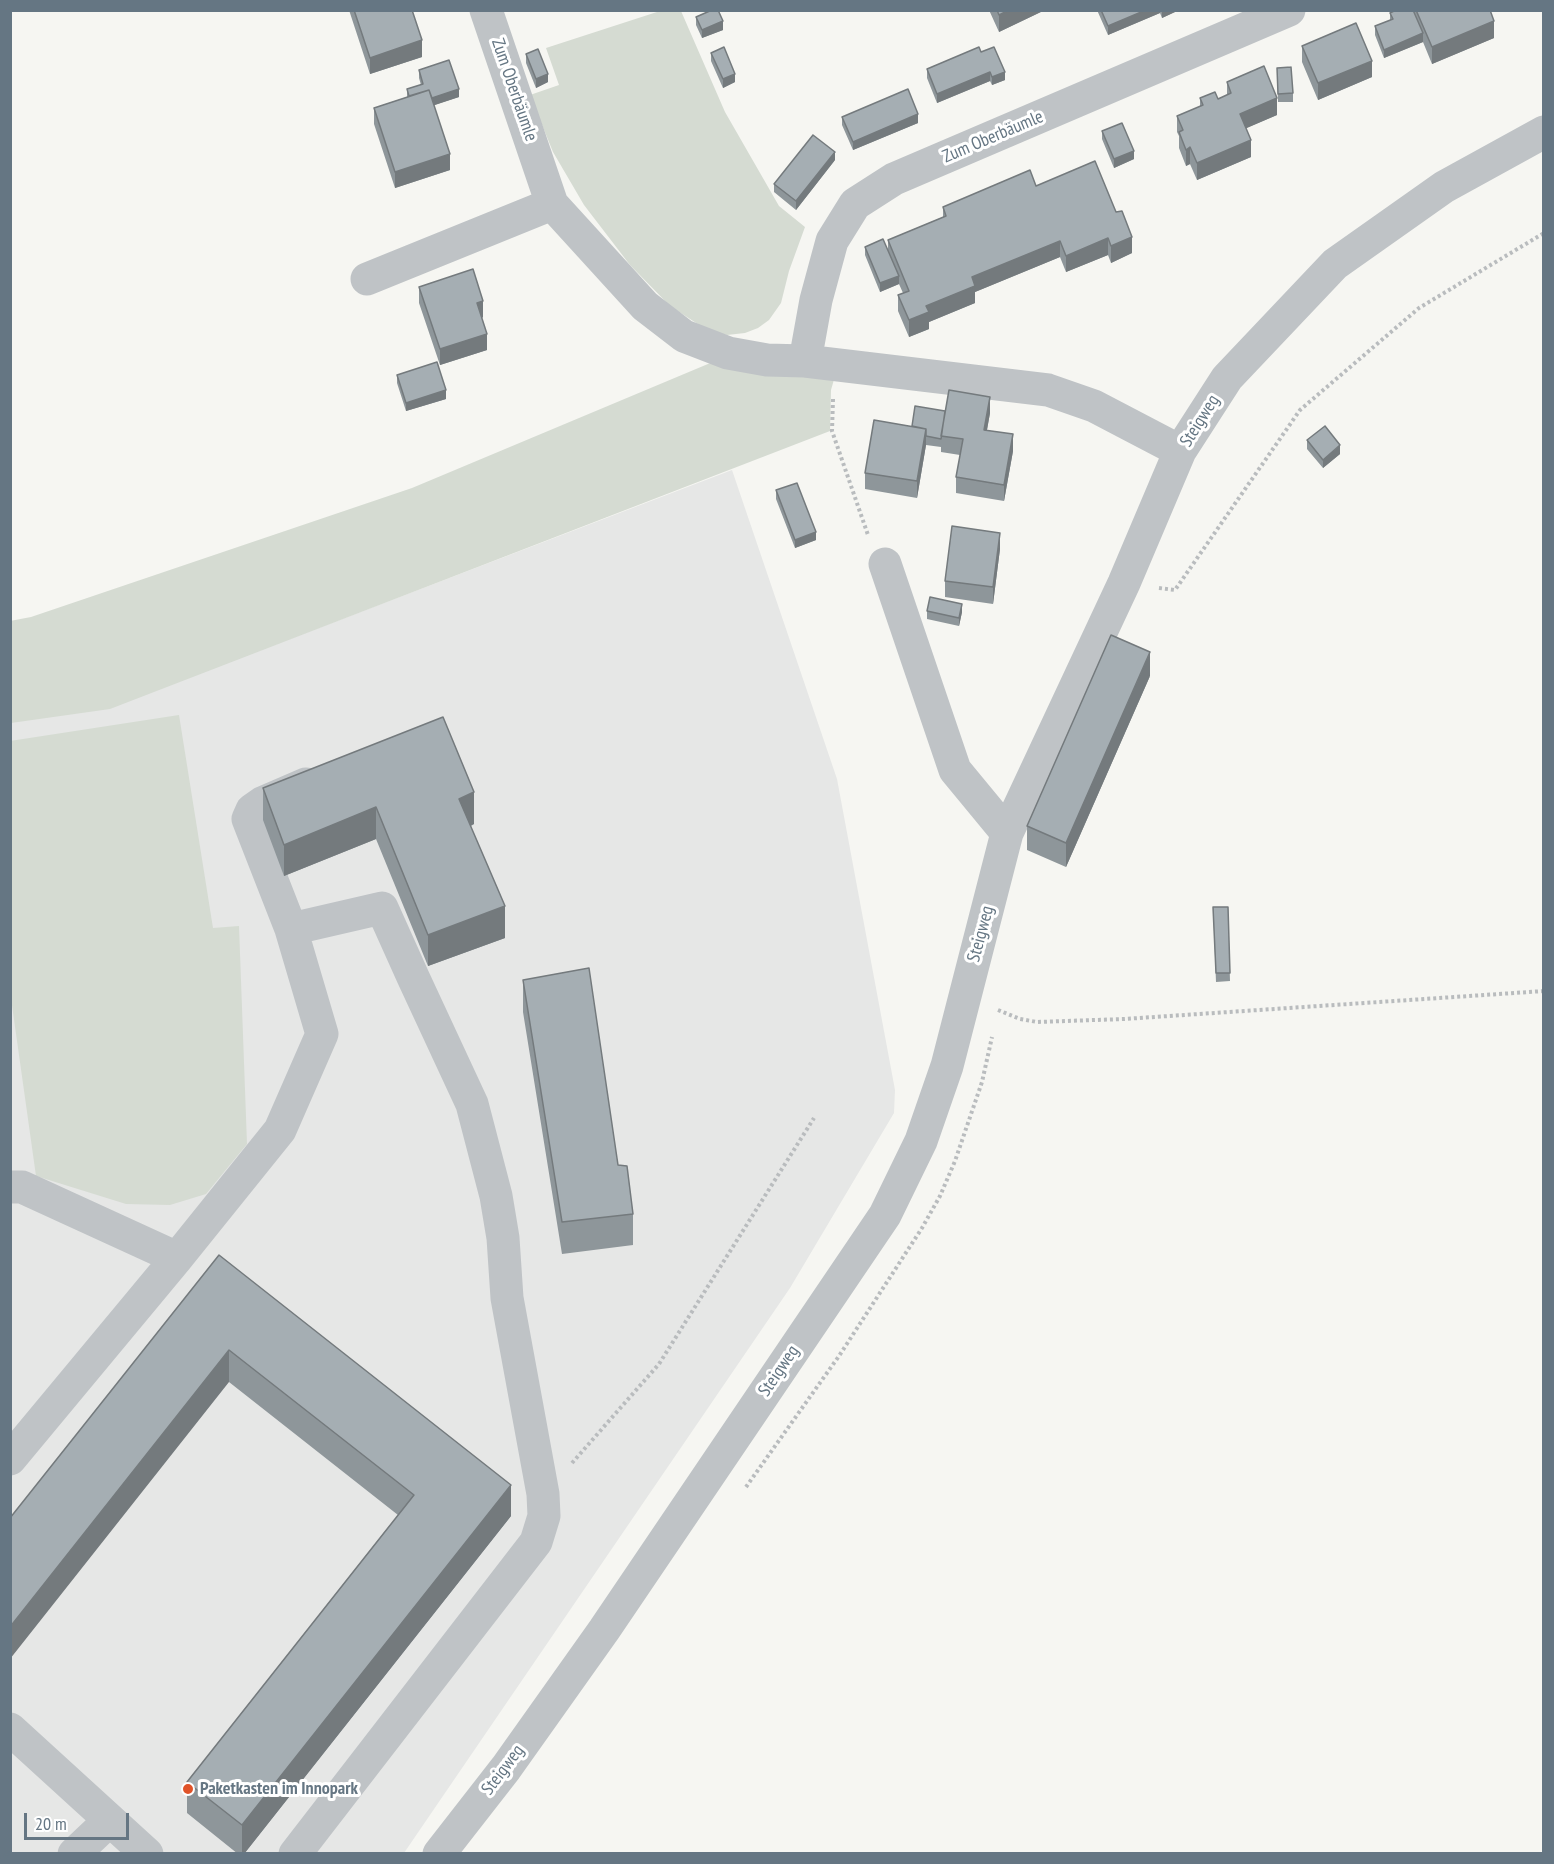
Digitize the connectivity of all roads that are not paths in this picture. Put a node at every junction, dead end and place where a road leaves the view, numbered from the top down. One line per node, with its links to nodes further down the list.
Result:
1 (486, 10): 4 (street, Zum Oberbäumle)
2 (1289, 10): 6 (street, Zum Oberbäumle)
3 (1544, 132): 7 (street, Steigweg)
4 (552, 204): 5 (street); 6 (street, Zum Oberbäumle)
5 (367, 279)
6 (805, 361): 7 (street, Zum Oberbäumle)
7 (1180, 451): 10 (street, Steigweg)
8 (885, 564): 10 (street)
9 (333, 773): 11 (street)
10 (1007, 833): 20 (street, Steigweg)
11 (291, 929): 13 (street); 19 (street)
12 (10, 1187): 13 (street)
13 (177, 1258): 14 (street)
14 (10, 1459)
15 (10, 1729): 16 (street)
16 (110, 1820): 17 (street); 18 (street)
17 (74, 1854)
18 (147, 1854)
19 (295, 1854)
20 (439, 1854)

